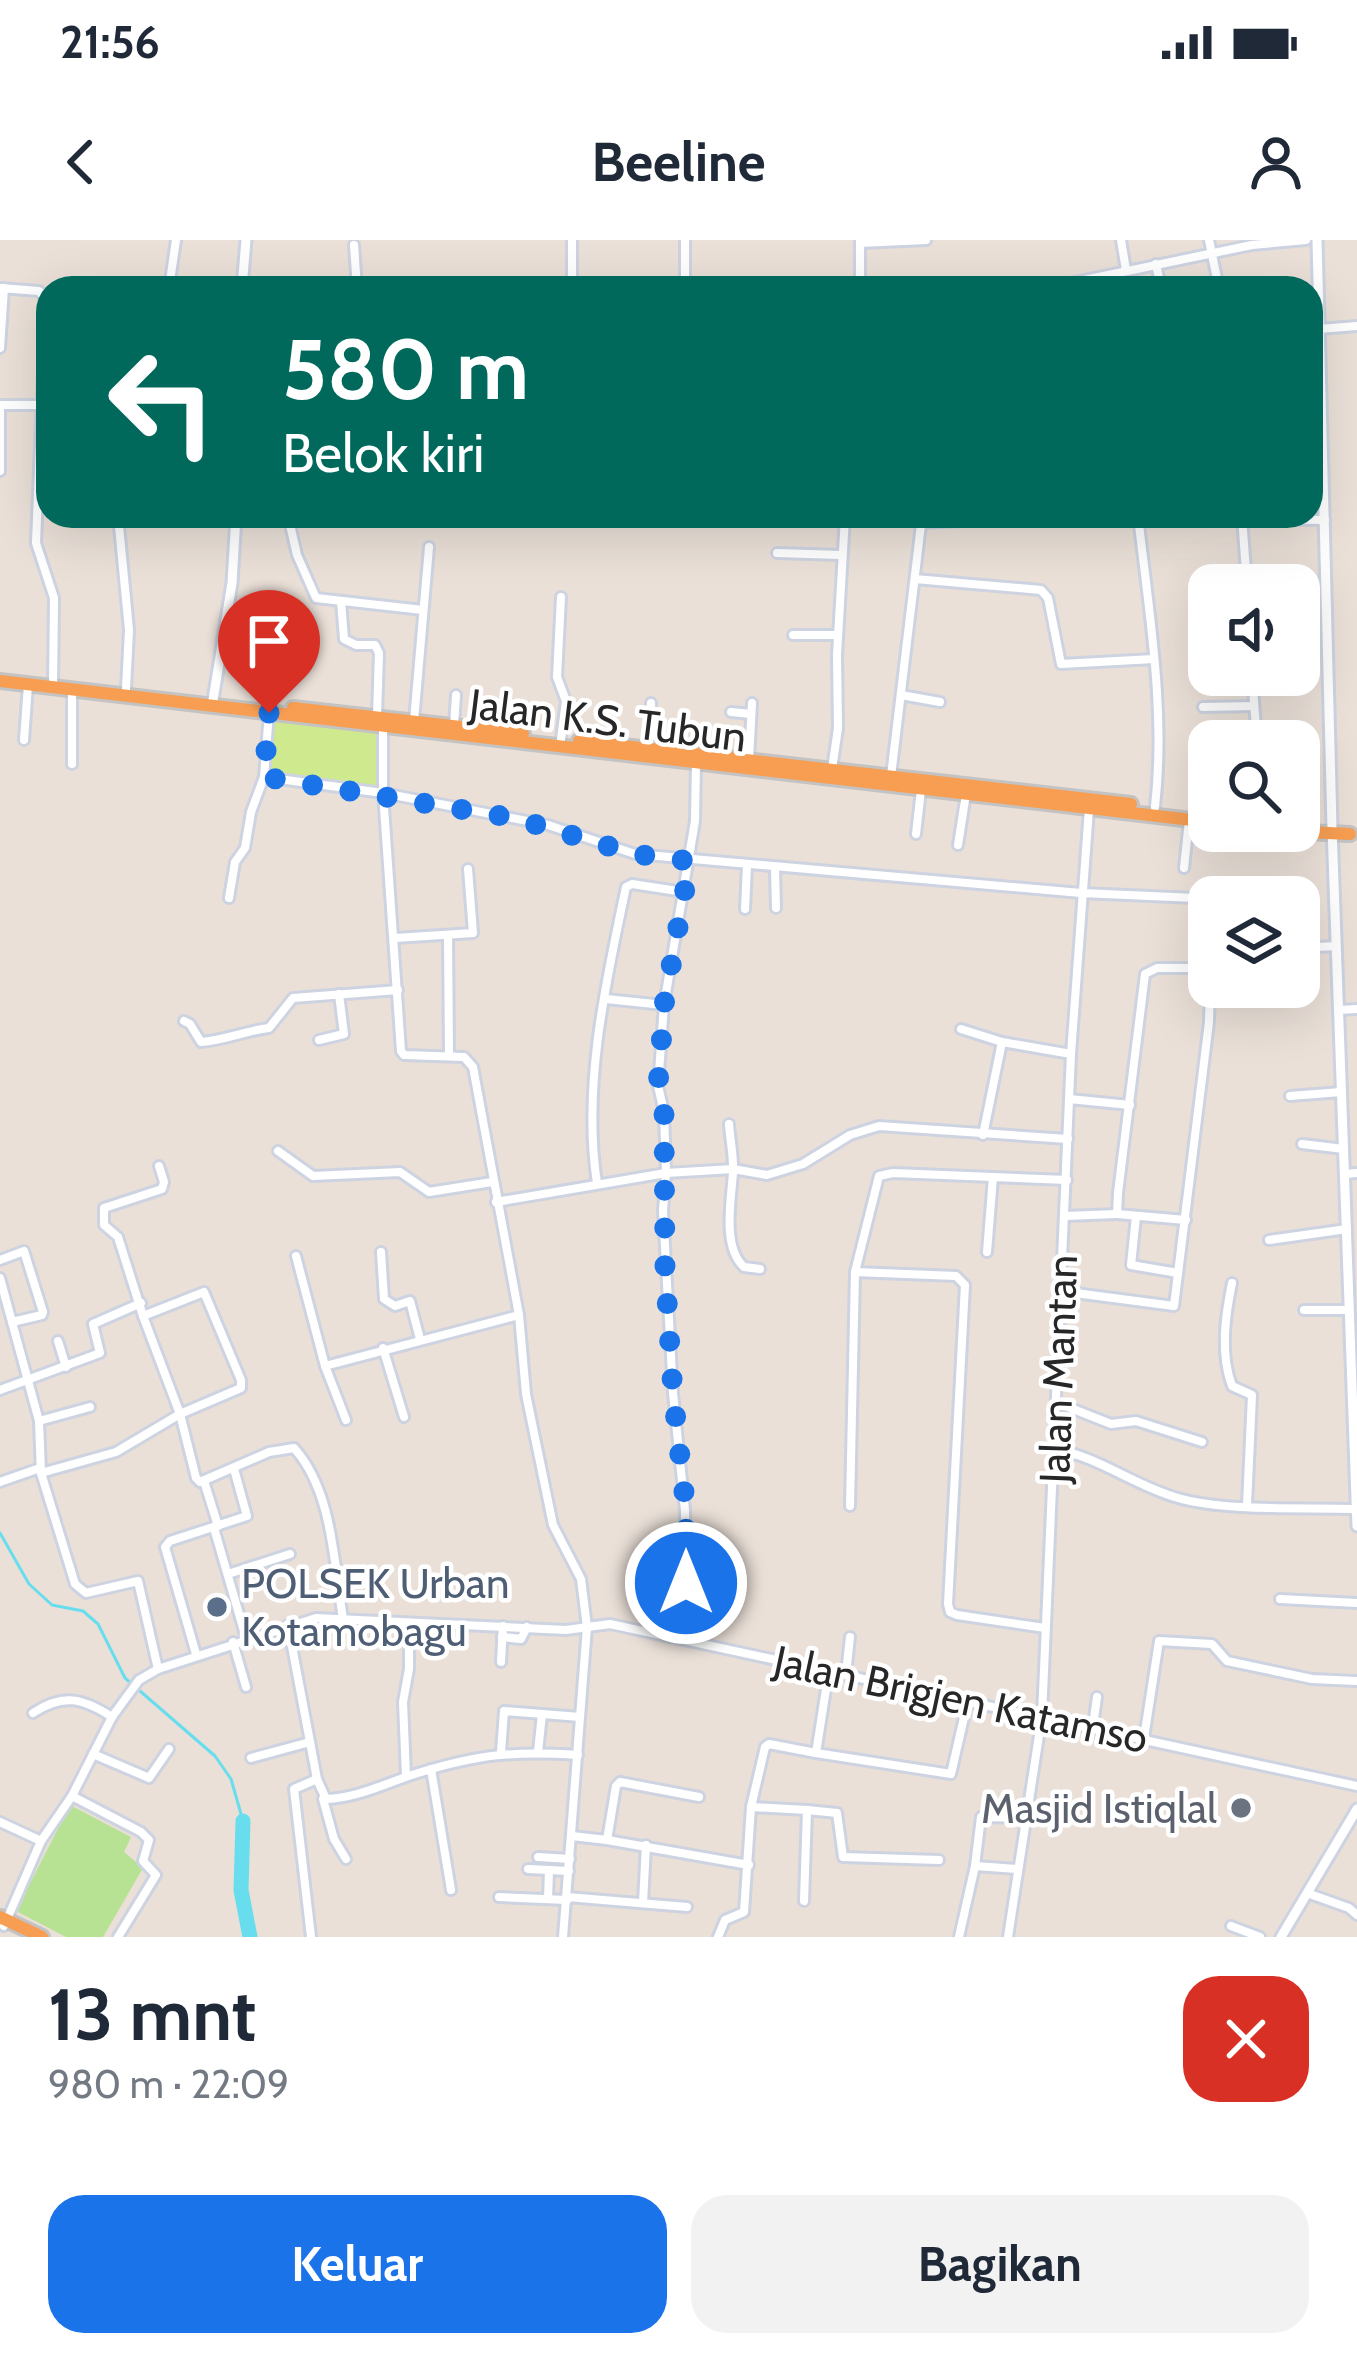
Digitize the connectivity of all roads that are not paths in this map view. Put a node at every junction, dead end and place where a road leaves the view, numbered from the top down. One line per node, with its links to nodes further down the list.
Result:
1 (176, 240): 15 (street)
2 (246, 240): 16 (street)
3 (572, 240): 18 (street)
4 (685, 240): 19 (street)
5 (926, 240): 10 (street)
6 (1121, 240): 14 (street)
7 (1209, 240): 12 (street)
8 (1306, 240): 12 (street)
9 (1318, 240): 24 (street)
10 (860, 242): 20 (street)
11 (353, 245): 17 (street)
12 (1212, 253): 13 (street); 23 (street)
13 (1156, 264): 14 (street); 22 (street)
14 (1126, 270): 21 (street)
15 (171, 276)
16 (243, 276)
17 (356, 276)
18 (572, 276)
19 (685, 276)
20 (860, 276)
21 (1099, 276)
22 (1158, 276)
23 (1217, 276)
24 (1318, 276)
25 (2, 288): 26 (street); 29 (street)
26 (36, 291)
27 (1357, 326): 28 (street)
28 (1323, 328)
29 (0, 348)
30 (36, 405): 31 (street)
31 (0, 408): 33 (street)
32 (1323, 456): 34 (street)
33 (0, 471)
34 (1325, 520): 92 (street)
35 (38, 528): 55 (street)
36 (119, 528): 58 (street)
37 (235, 528): 63 (street)
38 (292, 528): 49 (street)
39 (844, 528): 45 (street)
40 (921, 528): 47 (street)
41 (1139, 528): 53 (street)
42 (1243, 528): 46 (street)
43 (428, 547): 50 (street)
44 (777, 553): 45 (street)
45 (842, 556): 52 (street)
46 (1245, 564)
47 (915, 579): 53 (street); 60 (street)
48 (561, 597): 73 (street)
49 (341, 601): 50 (street); 70 (street)
50 (423, 610): 71 (street)
51 (794, 635): 52 (street)
52 (838, 635): 79 (street)
53 (1154, 659): 86 (street)
54 (0, 677): 55 (highway, Jalan K.S. Tubun); 56 (highway, Jalan K.S. Tubun)
55 (53, 684): 56 (highway, Jalan K.S. Tubun); 57 (highway, Jalan K.S. Tubun)
56 (28, 685): 74 (street)
57 (79, 688): 58 (highway, Jalan K.S. Tubun); 63 (highway, Jalan K.S. Tubun); 78 (street)
58 (126, 689): 63 (highway, Jalan K.S. Tubun)
59 (455, 695): 72 (street)
60 (901, 695): 62 (street); 80 (street)
61 (1253, 696): 66 (street)
62 (940, 702)
63 (213, 703): 68 (highway, Jalan K.S. Tubun); 70 (highway, Jalan K.S. Tubun)
64 (651, 704): 75 (street)
65 (1203, 706): 66 (street)
66 (1254, 706): 69 (street)
67 (731, 712): 77 (street)
68 (269, 713): 70 (highway, Jalan K.S. Tubun); 81 (street)
69 (1255, 720)
70 (381, 721): 71 (highway, Jalan K.S. Tubun); 76 (highway, Jalan K.S. Tubun); 83 (street)
71 (414, 721): 72 (highway, Jalan K.S. Tubun)
72 (454, 726): 73 (highway, Jalan K.S. Tubun)
73 (561, 739): 75 (highway, Jalan K.S. Tubun)
74 (24, 740)
75 (649, 748): 76 (highway, Jalan K.S. Tubun)
76 (697, 758): 77 (highway, Jalan K.S. Tubun); 82 (highway, Jalan K.S. Tubun); 96 (street)
77 (749, 759): 79 (highway, Jalan K.S. Tubun)
78 (72, 764)
79 (832, 770): 80 (highway, Jalan K.S. Tubun)
80 (892, 776): 85 (highway, Jalan K.S. Tubun)
81 (264, 777): 83 (street); 103 (street)
82 (921, 790): 84 (highway, Jalan K.S. Tubun); 93 (street)
83 (382, 793): 96 (street); 108 (street)
84 (966, 794): 85 (highway, Jalan K.S. Tubun); 95 (street)
85 (1089, 803): 86 (highway, Jalan K.S. Tubun); 88 (highway, Jalan K.S. Tubun); 102 (street, Jalan Mantan)
86 (1155, 807): 87 (highway, Jalan K.S. Tubun)
87 (1188, 814)
88 (1188, 820)
89 (1320, 829): 92 (highway)
90 (1188, 830): 98 (street)
91 (1320, 832): 92 (highway)
92 (1332, 832): 94 (highway); 109 (street)
93 (916, 834)
94 (1353, 835)
95 (958, 845)
96 (690, 861): 97 (street); 101 (street)
97 (747, 866): 100 (street); 106 (street)
98 (1184, 868)
99 (468, 869): 107 (street)
100 (776, 869): 102 (street); 105 (street)
101 (684, 892): 114 (street); 115 (street)
102 (1081, 893): 104 (street); 123 (street, Jalan Mantan)
103 (229, 898)
104 (1188, 898)
105 (776, 908)
106 (745, 909)
107 (448, 935): 108 (street); 124 (street)
108 (395, 938): 112 (street)
109 (1336, 946): 110 (street); 117 (street)
110 (1320, 947)
111 (1188, 969): 128 (street)
112 (398, 990): 113 (street); 124 (street)
113 (339, 994): 119 (street); 121 (street)
114 (606, 999): 115 (street); 142 (street)
115 (664, 1005): 137 (street)
116 (1208, 1008): 147 (street)
117 (1338, 1010): 118 (street); 125 (street)
118 (1357, 1010)
119 (184, 1021)
120 (961, 1029): 122 (street)
121 (320, 1040)
122 (1002, 1042): 123 (street); 130 (street)
123 (1071, 1054): 127 (street, Jalan Mantan)
124 (449, 1055): 141 (street)
125 (1341, 1092): 126 (street); 133 (street)
126 (1290, 1096)
127 (1070, 1099): 128 (street); 131 (street, Jalan Mantan)
128 (1130, 1105): 144 (street)
129 (729, 1124): 136 (street)
130 (983, 1135): 131 (street); 136 (street)
131 (1068, 1139): 140 (street, Jalan Mantan)
132 (1302, 1144): 133 (street)
133 (1344, 1149): 138 (street)
134 (278, 1151): 141 (street)
135 (159, 1166): 160 (street)
136 (734, 1169): 137 (street); 154 (street)
137 (667, 1173): 142 (street); 205 (street)
138 (1351, 1173): 148 (street)
139 (993, 1177): 140 (street); 151 (street); 155 (street)
140 (1067, 1180): 145 (street, Jalan Mantan)
141 (492, 1182): 143 (street)
142 (597, 1184): 143 (street)
143 (496, 1202): 163 (street)
144 (1117, 1214): 145 (street); 146 (street)
145 (1066, 1216): 159 (street, Jalan Mantan)
146 (1136, 1216): 147 (street); 156 (street)
147 (1186, 1220): 156 (street)
148 (1348, 1229): 149 (street); 162 (street)
149 (1269, 1240)
150 (381, 1252): 166 (street)
151 (987, 1252)
152 (296, 1256): 169 (street)
153 (0, 1260): 165 (street)
154 (760, 1269)
155 (856, 1272): 187 (street); 201 (street)
156 (1178, 1273): 159 (street)
157 (0, 1278): 165 (street)
158 (1232, 1283): 186 (street)
159 (1060, 1291): 174 (street, Jalan Mantan)
160 (141, 1303): 164 (street); 170 (street)
161 (1304, 1310): 162 (street)
162 (1349, 1310): 171 (street)
163 (519, 1315): 166 (street); 200 (street)
164 (143, 1316): 176 (street); 176 (street)
165 (12, 1322): 172 (street)
166 (420, 1339): 168 (street)
167 (58, 1340): 170 (street)
168 (383, 1348): 169 (street); 177 (street)
169 (325, 1366): 178 (street)
170 (65, 1367): 172 (street)
171 (1354, 1380): 188 (street)
172 (28, 1381): 173 (street); 179 (street)
173 (0, 1390)
174 (1058, 1403): 180 (street); 181 (street, Jalan Mantan)
175 (90, 1407): 179 (street)
176 (181, 1414): 183 (street); 184 (street)
177 (404, 1417)
178 (346, 1420)
179 (39, 1421): 183 (street)
180 (1202, 1442)
181 (1055, 1450): 186 (street); 201 (street, Jalan Mantan)
182 (234, 1469): 184 (street); 190 (street); 195 (street)
183 (40, 1470): 185 (street); 209 (street)
184 (204, 1480): 190 (street)
185 (0, 1482)
186 (1247, 1505): 188 (street)
187 (850, 1506)
188 (1356, 1510): 189 (street)
189 (1357, 1526)
190 (216, 1527): 192 (street); 207 (street)
191 (290, 1554): 192 (street)
192 (228, 1574): 204 (street)
193 (1280, 1599): 194 (street)
194 (1357, 1603)
195 (343, 1619): 196 (street, Jalan Brigjen Katamso); 197 (street, Jalan Brigjen Katamso)
196 (409, 1622): 198 (street, Jalan Brigjen Katamso); 232 (street)
197 (288, 1625): 204 (street, Jalan Brigjen Katamso); 223 (street)
198 (503, 1626): 199 (street, Jalan Brigjen Katamso); 202 (street)
199 (527, 1627): 200 (street, Jalan Brigjen Katamso); 202 (street)
200 (586, 1627): 205 (street, Jalan Brigjen Katamso); 220 (street)
201 (1046, 1628): 218 (street, Jalan Mantan)
202 (502, 1637): 208 (street)
203 (850, 1637): 211 (street)
204 (246, 1638): 206 (street, Jalan Brigjen Katamso)
205 (686, 1638): 210 (street, Jalan Brigjen Katamso)
206 (233, 1642): 207 (street, Jalan Brigjen Katamso); 213 (street)
207 (196, 1654): 209 (street, Jalan Brigjen Katamso)
208 (501, 1662)
209 (158, 1669): 219 (street, Jalan Brigjen Katamso)
210 (829, 1670): 211 (street, Jalan Brigjen Katamso); 227 (street)
211 (846, 1674): 215 (street, Jalan Brigjen Katamso)
212 (1357, 1681): 222 (street)
213 (246, 1687)
214 (1096, 1696): 221 (street)
215 (968, 1700): 218 (street, Jalan Brigjen Katamso); 227 (street)
216 (33, 1713): 219 (street)
217 (542, 1714): 220 (street); 225 (street); 226 (street)
218 (1042, 1716): 221 (street, Jalan Brigjen Katamso); 241 (street, Jalan Mantan)
219 (112, 1717): 228 (street, Jalan Brigjen Katamso)
220 (580, 1717): 229 (street)
221 (1093, 1726): 222 (street, Jalan Brigjen Katamso)
222 (1144, 1738): 234 (street, Jalan Brigjen Katamso)
223 (310, 1742): 230 (street); 233 (street)
224 (169, 1749): 228 (street)
225 (501, 1752): 226 (street); 231 (street)
226 (538, 1752): 229 (street)
227 (816, 1753): 238 (street)
228 (93, 1754): 235 (street, Jalan Brigjen Katamso)
229 (578, 1755): 243 (street)
230 (251, 1759)
231 (431, 1769): 232 (street); 257 (street)
232 (406, 1776): 236 (street)
233 (317, 1779): 236 (street); 271 (street)
234 (1357, 1786)
235 (72, 1796): 245 (street, Jalan Brigjen Katamso); 270 (street)
236 (323, 1796): 248 (street)
237 (699, 1797): 244 (street)
238 (751, 1807): 240 (street); 251 (street)
239 (1357, 1808): 258 (street)
240 (807, 1810): 250 (street); 262 (street)
241 (1027, 1818): 252 (street); 254 (street, Jalan Mantan)
242 (0, 1822): 245 (street)
243 (572, 1836): 244 (street); 249 (street)
244 (607, 1840): 246 (street)
245 (41, 1841): 266 (street, Jalan Brigjen Katamso)
246 (646, 1844): 251 (street); 263 (street)
247 (538, 1857): 249 (street)
248 (346, 1859)
249 (570, 1859): 256 (street)
250 (939, 1860)
251 (748, 1865): 273 (street)
252 (974, 1866): 254 (street); 274 (street)
253 (528, 1869): 255 (street)
254 (1017, 1869): 275 (street, Jalan Mantan)
255 (549, 1870): 256 (street); 260 (street)
256 (569, 1871): 261 (street)
257 (452, 1890)
258 (1307, 1893): 265 (street); 277 (street)
259 (499, 1897): 260 (street)
260 (548, 1899): 261 (street)
261 (567, 1899): 263 (street); 272 (street)
262 (804, 1901)
263 (643, 1903): 264 (street)
264 (687, 1907)
265 (1357, 1915)
266 (2, 1922): 268 (highway); 269 (highway)
267 (1231, 1926): 276 (street)
268 (27, 1937)
269 (42, 1937)
270 (118, 1937)
271 (310, 1937)
272 (563, 1937)
273 (718, 1937)
274 (959, 1937)
275 (1008, 1937)
276 (1259, 1937)
277 (1281, 1937)

